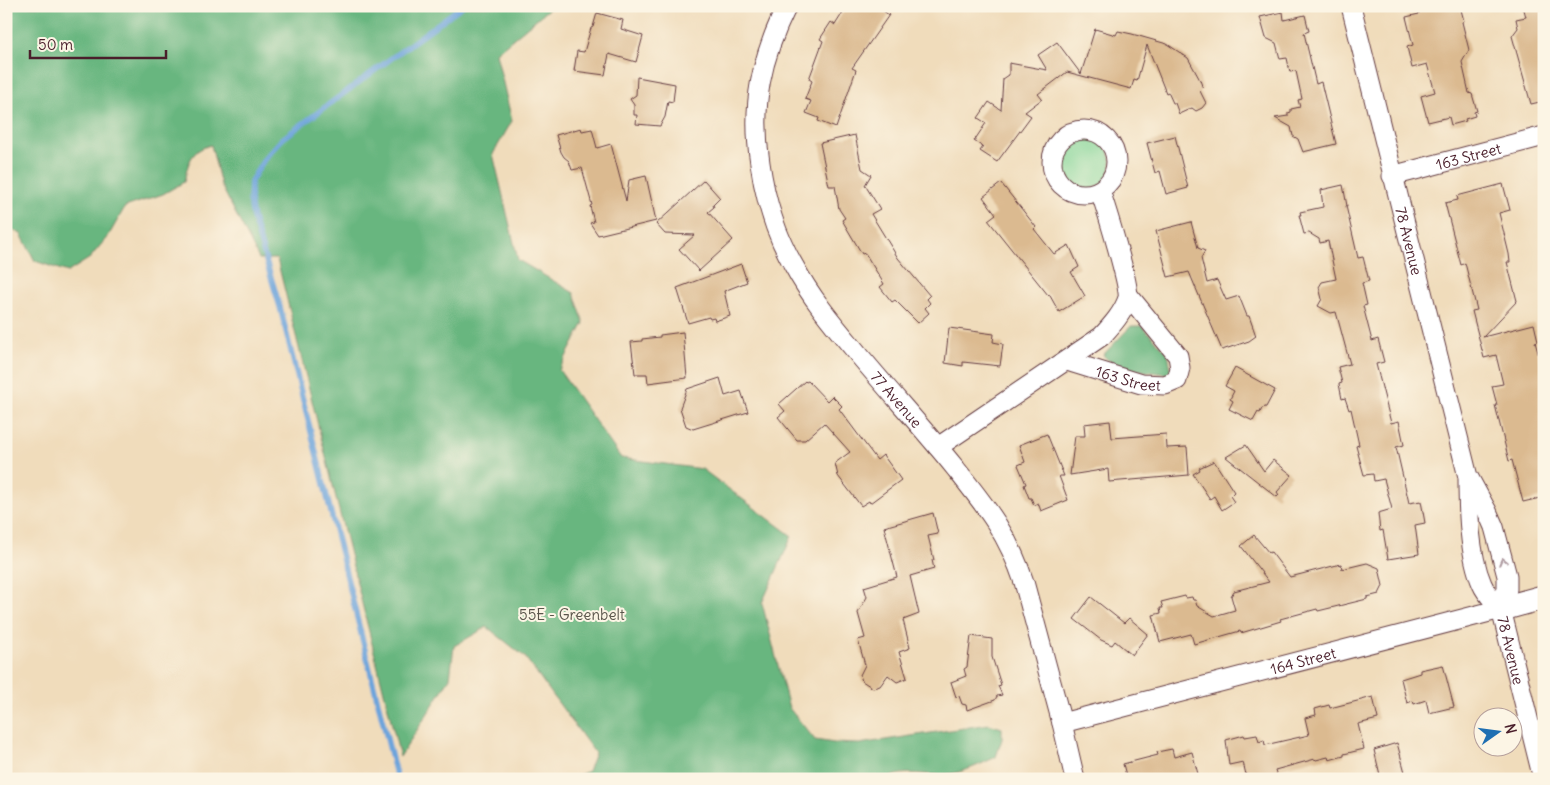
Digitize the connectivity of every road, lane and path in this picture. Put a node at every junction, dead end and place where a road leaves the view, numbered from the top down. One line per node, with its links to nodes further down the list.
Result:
1 (1351, 6): 4 (street, 78 Avenue)
2 (784, 12): 8 (street, 77 Avenue)
3 (1544, 136): 4 (street, 163 Street)
4 (1392, 176): 9 (street, 78 Avenue)
5 (1100, 191): 6 (street, 163 Street)
6 (1129, 296): 7 (street, 163 Street); 7 (street, 163 Street)
7 (1067, 361): 8 (street, 163 Street)
8 (938, 447): 12 (street, 77 Avenue)
9 (1468, 477): 11 (street, 78 Avenue); 11 (street, 78 Avenue, one-way to 9)
10 (1544, 598): 11 (street, 164 Street)
11 (1501, 608): 12 (street, 164 Street); 14 (street, 78 Avenue)
12 (1062, 723): 13 (street, 77 Avenue)
13 (1075, 779)
14 (1542, 779)

